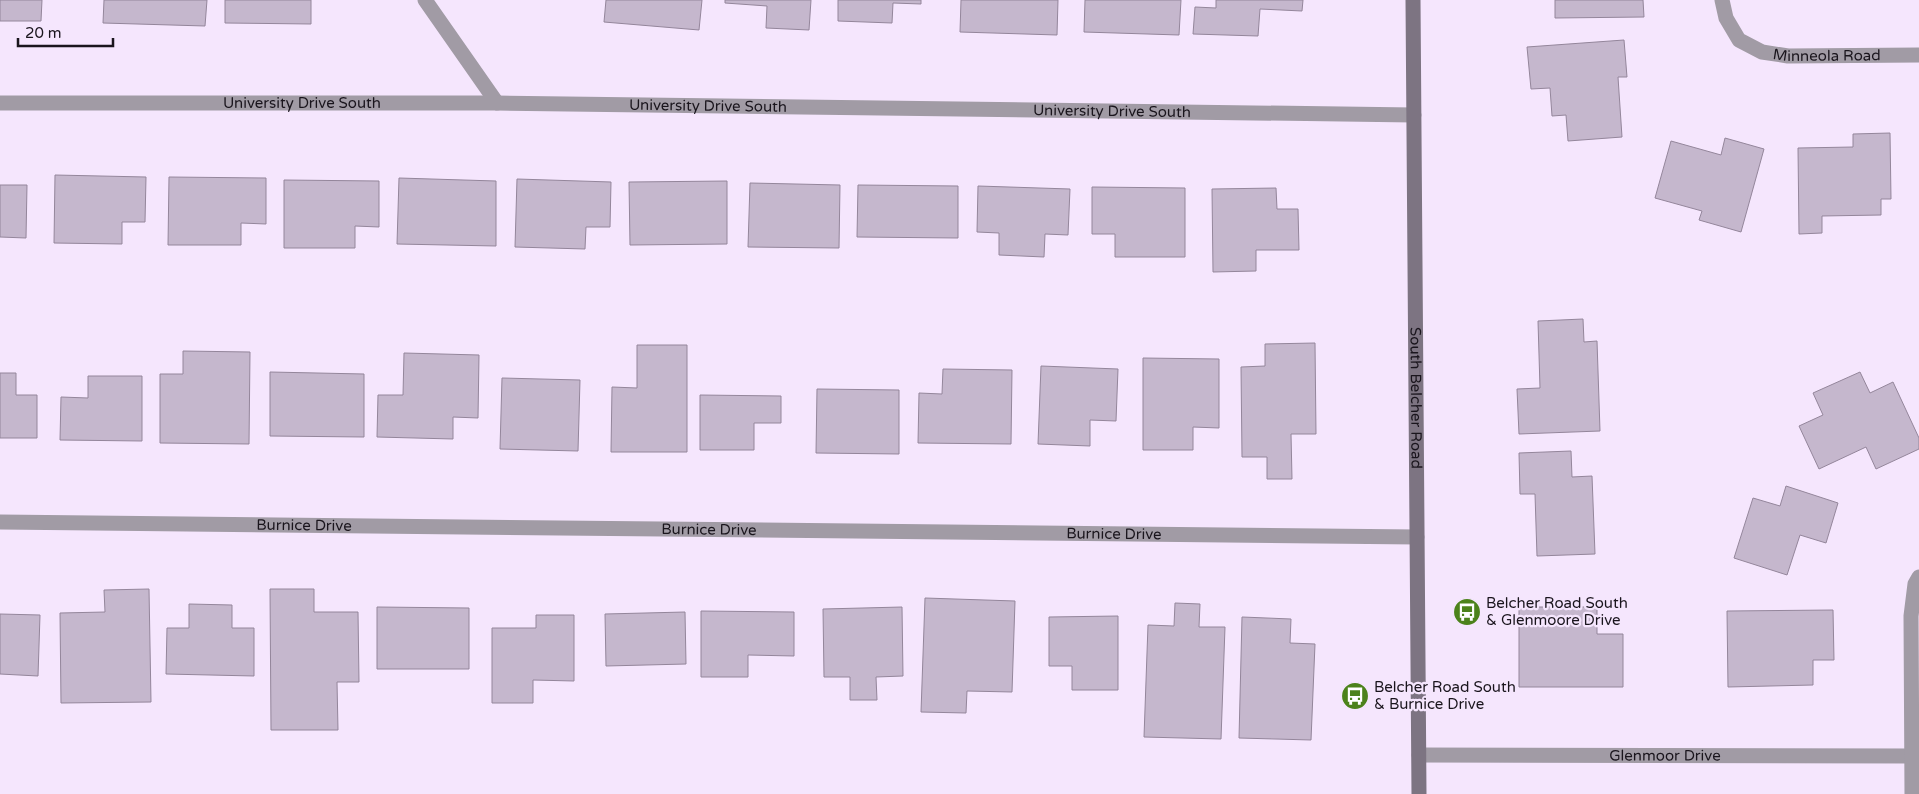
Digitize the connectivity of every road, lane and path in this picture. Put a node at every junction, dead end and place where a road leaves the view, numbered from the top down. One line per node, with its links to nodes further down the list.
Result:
1 (425, 0): 6 (street)
2 (1413, 0): 7 (main road, South Belcher Road)
3 (1722, 0): 4 (street, Minneola Road)
4 (1919, 55)
5 (0, 103): 6 (street, University Drive South)
6 (497, 103): 7 (street, University Drive South)
7 (1414, 115): 9 (main road, South Belcher Road)
8 (0, 522): 9 (street, Burnice Drive)
9 (1417, 537): 11 (main road, South Belcher Road)
10 (1919, 576): 12 (street)
11 (1419, 755): 12 (street, Glenmoor Drive); 13 (main road, South Belcher Road)
12 (1912, 756): 14 (street)
13 (1419, 794)
14 (1912, 794)

